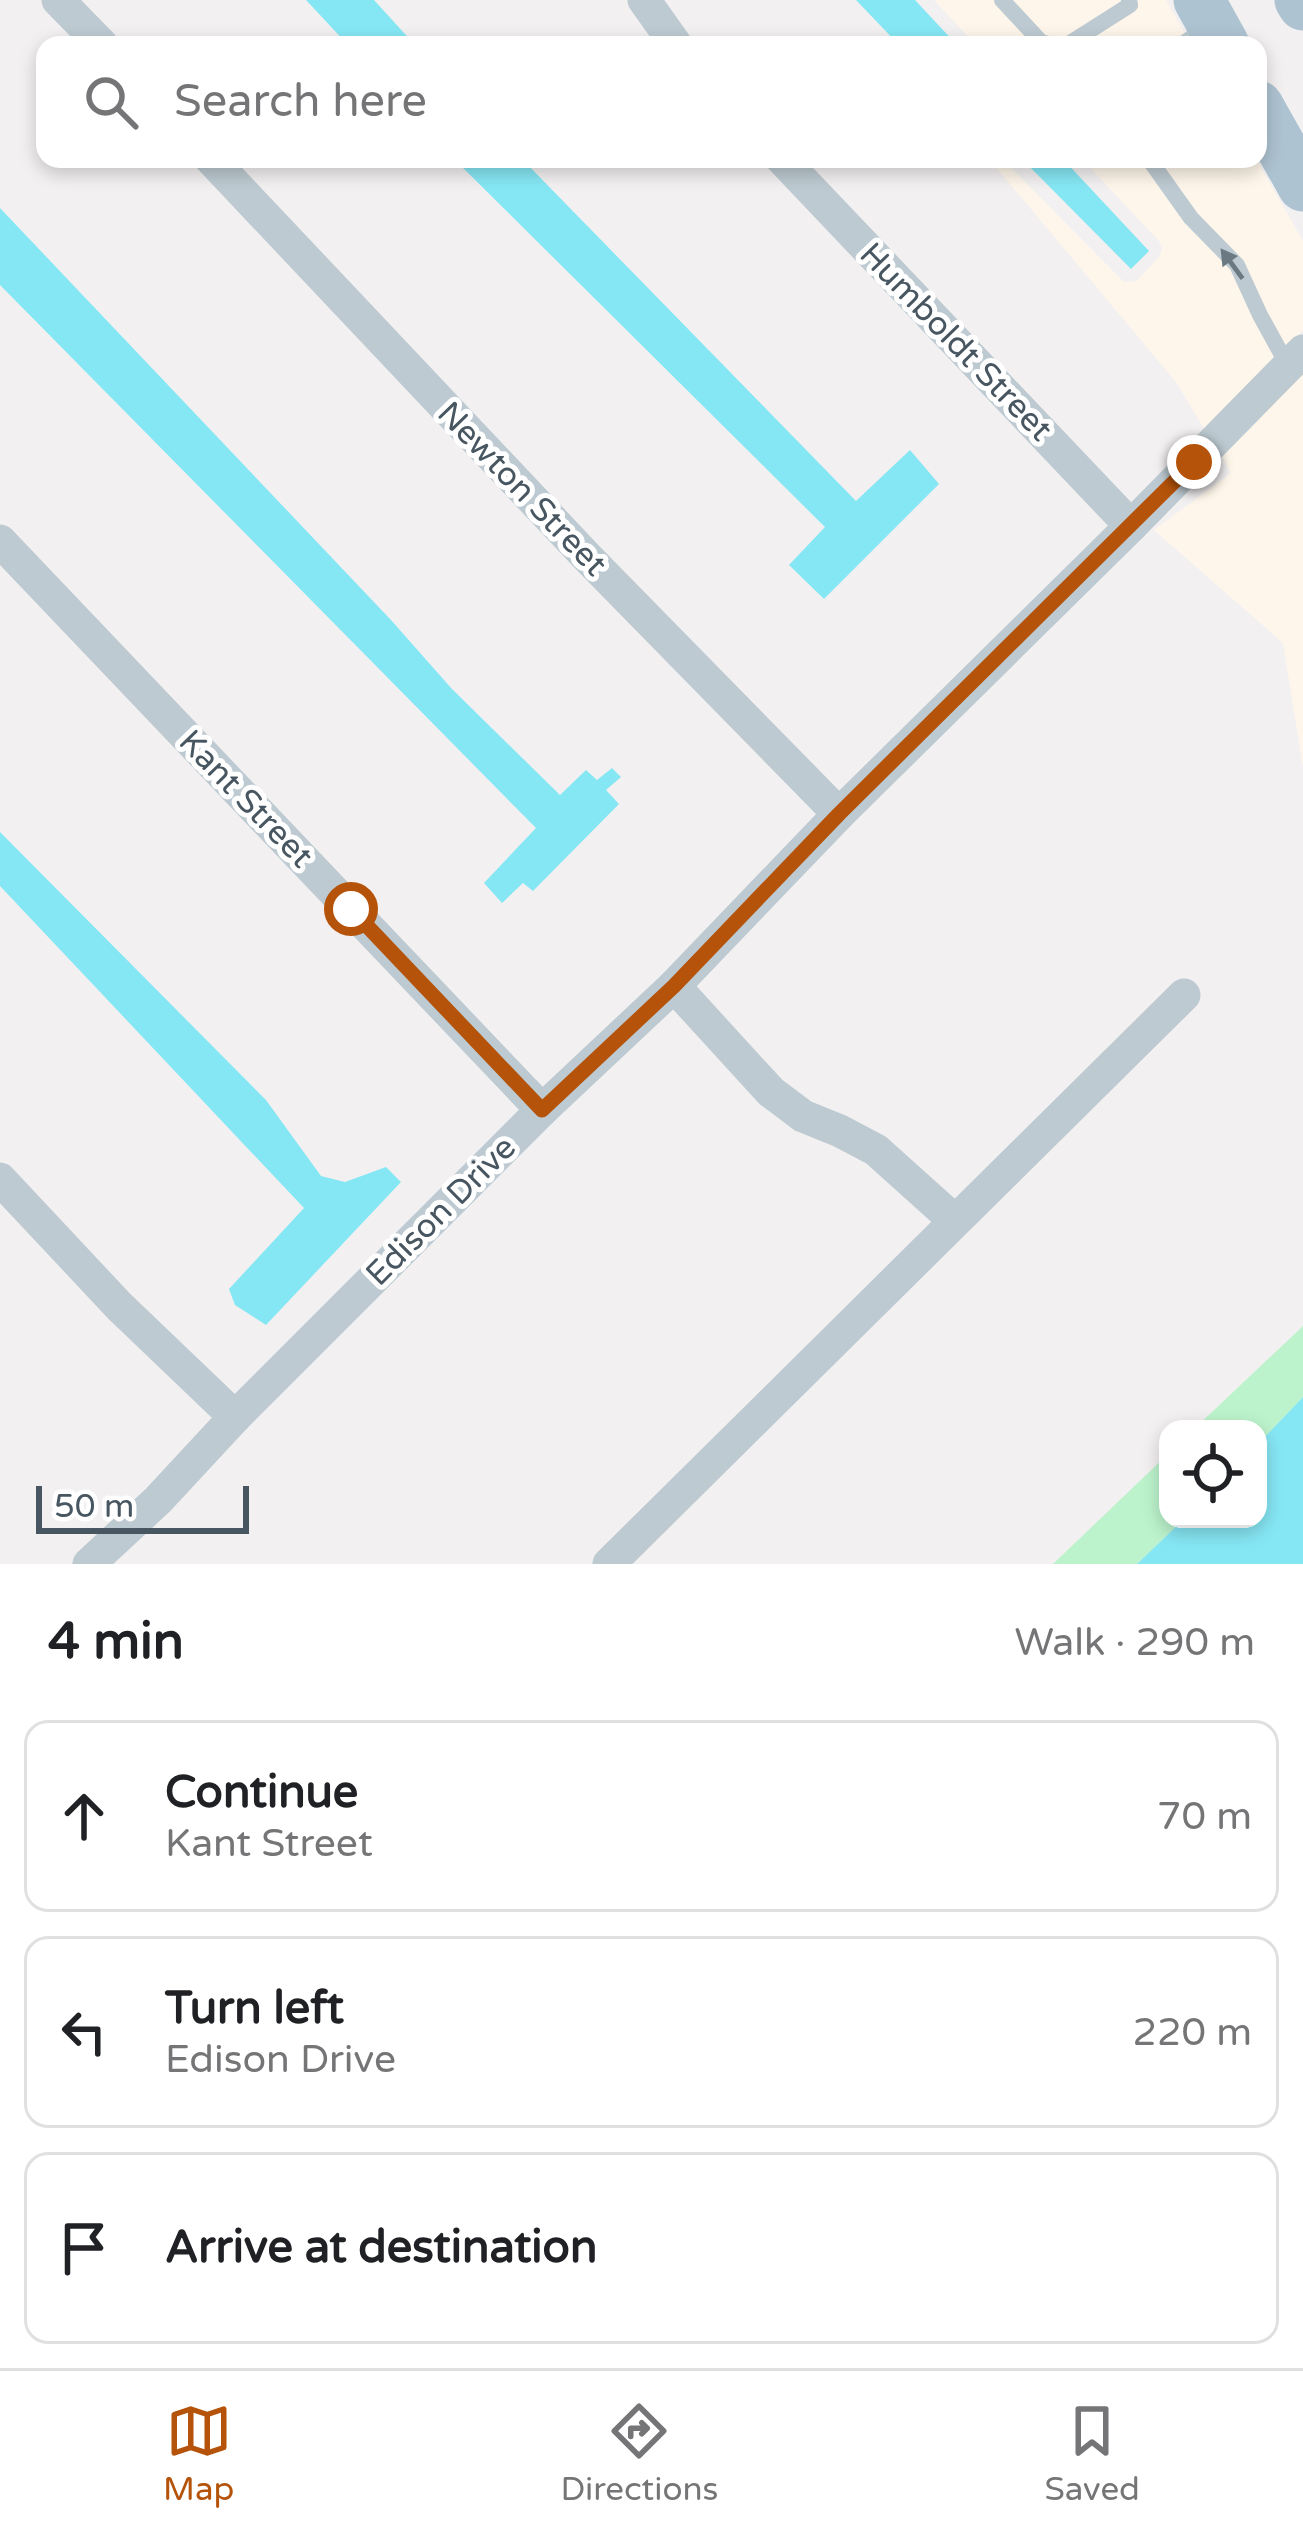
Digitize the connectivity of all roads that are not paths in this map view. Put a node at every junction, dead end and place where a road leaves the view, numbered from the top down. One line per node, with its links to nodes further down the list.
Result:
1 (58, 0): 5 (street)
2 (644, 0): 6 (street)
3 (1002, 0): 7 (lane)
4 (1129, 0): 8 (lane)
5 (93, 36)
6 (670, 36)
7 (1035, 36)
8 (1081, 36)
9 (1267, 122): 13 (main road)
10 (220, 168): 17 (street, Newton Street)
11 (791, 168): 15 (street, Humboldt Street)
12 (1155, 168): 14 (lane, one-way to 12)
13 (1303, 185)
14 (1295, 359): 15 (street, Edison Drive)
15 (1131, 526): 17 (street, Edison Drive)
16 (0, 541): 20 (street, Kant Street)
17 (839, 814): 18 (street, Edison Drive)
18 (674, 986): 20 (street, Edison Drive); 22 (street)
19 (1184, 995): 22 (street)
20 (542, 1110): 23 (street, Edison Drive)
21 (0, 1179): 23 (street)
22 (955, 1221): 25 (street)
23 (235, 1417): 24 (street, Edison Drive)
24 (89, 1564)
25 (609, 1564)

